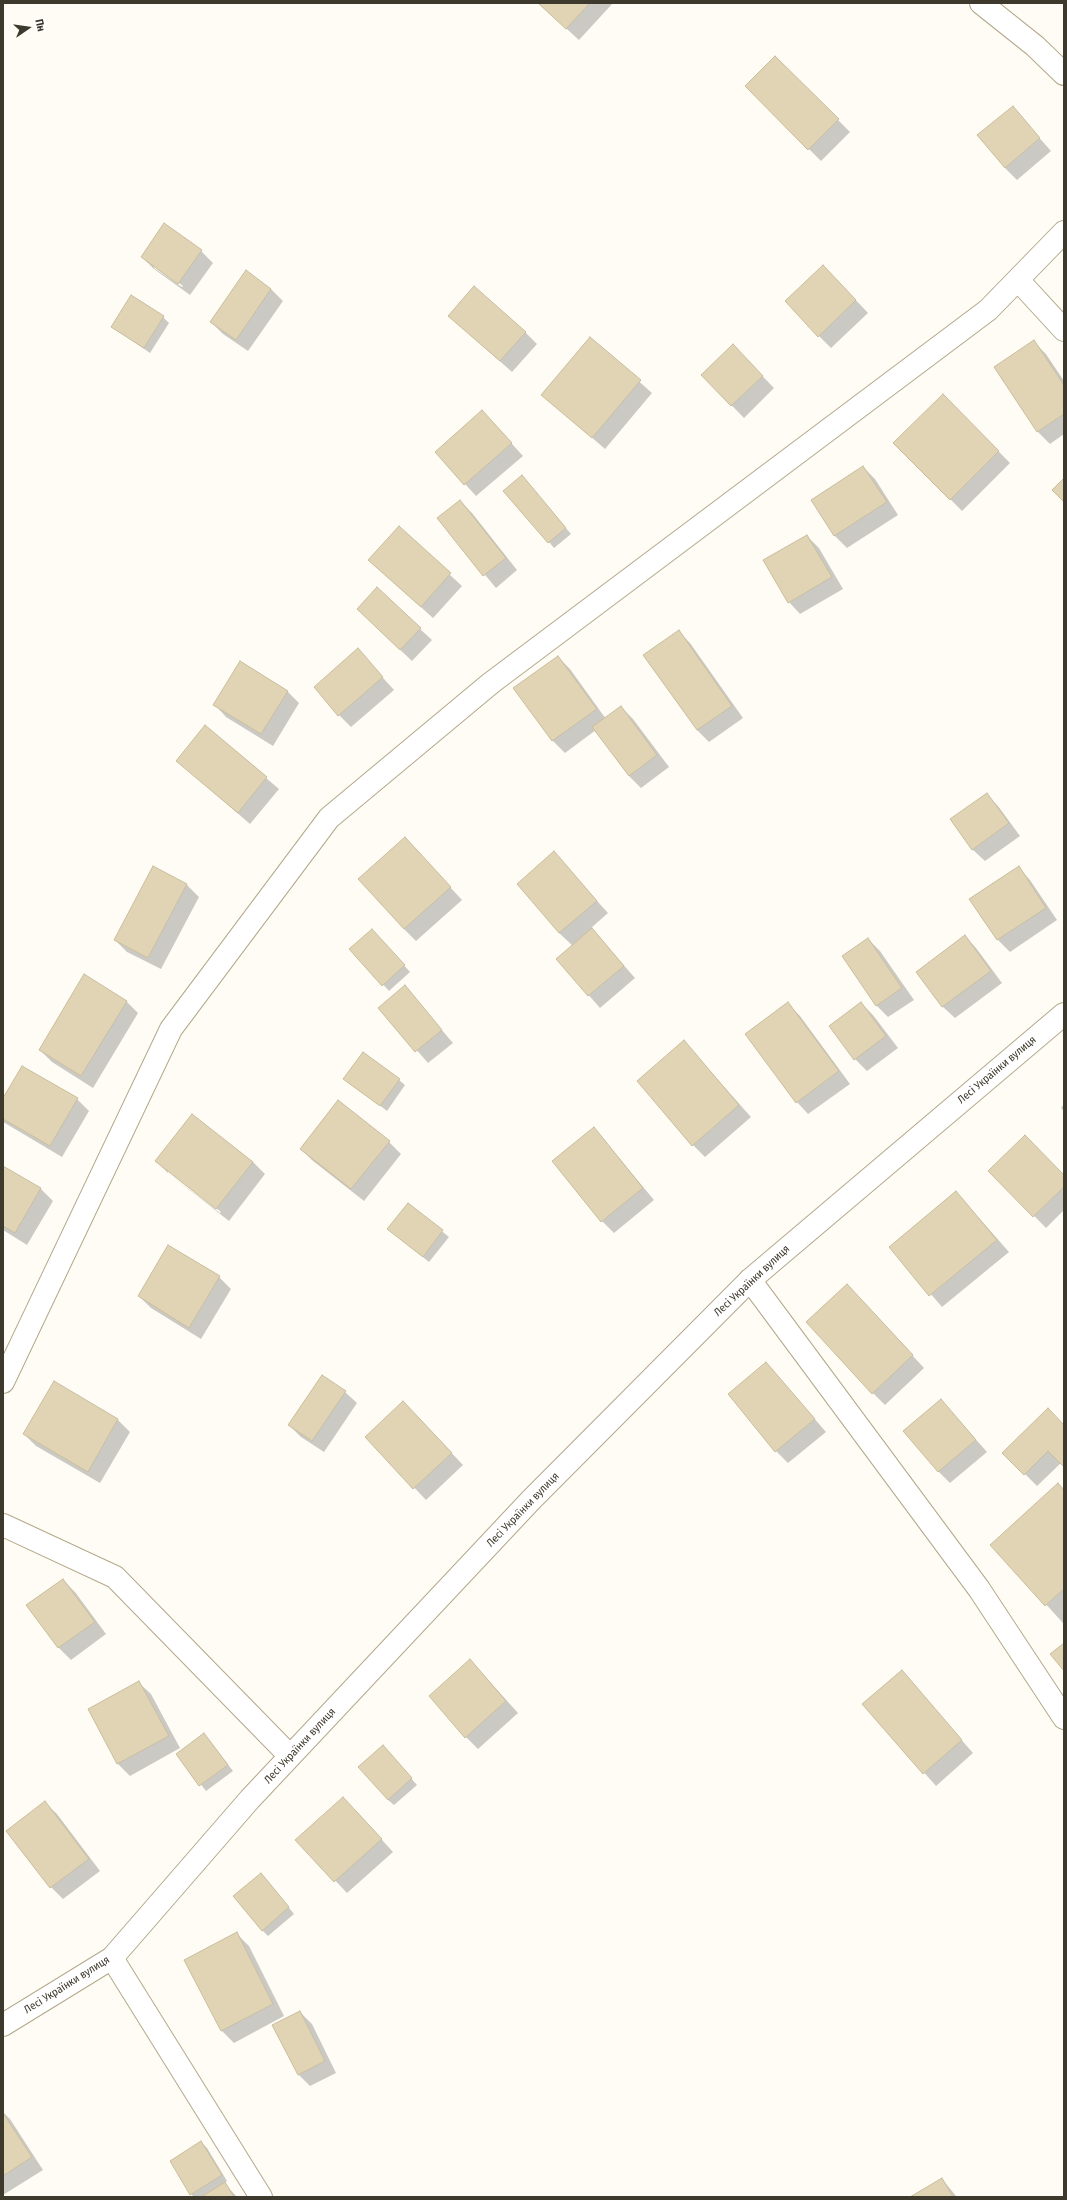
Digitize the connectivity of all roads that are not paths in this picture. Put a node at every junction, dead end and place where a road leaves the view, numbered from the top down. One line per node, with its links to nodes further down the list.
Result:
1 (981, 3): 2 (street)
2 (1064, 74)
3 (1064, 232): 4 (street)
4 (1018, 280): 5 (street); 8 (street)
5 (1064, 330)
6 (1064, 1014): 7 (street, Лесі Українки вулиця)
7 (750, 1280): 10 (street); 11 (street, Лесі Українки вулиця)
8 (3, 1382)
9 (3, 1525): 11 (street)
10 (1064, 1718)
11 (290, 1756): 12 (street, Лесі Українки вулиця)
12 (112, 1958): 13 (street, Лесі Українки вулиця); 14 (street)
13 (3, 2025)
14 (261, 2197)

